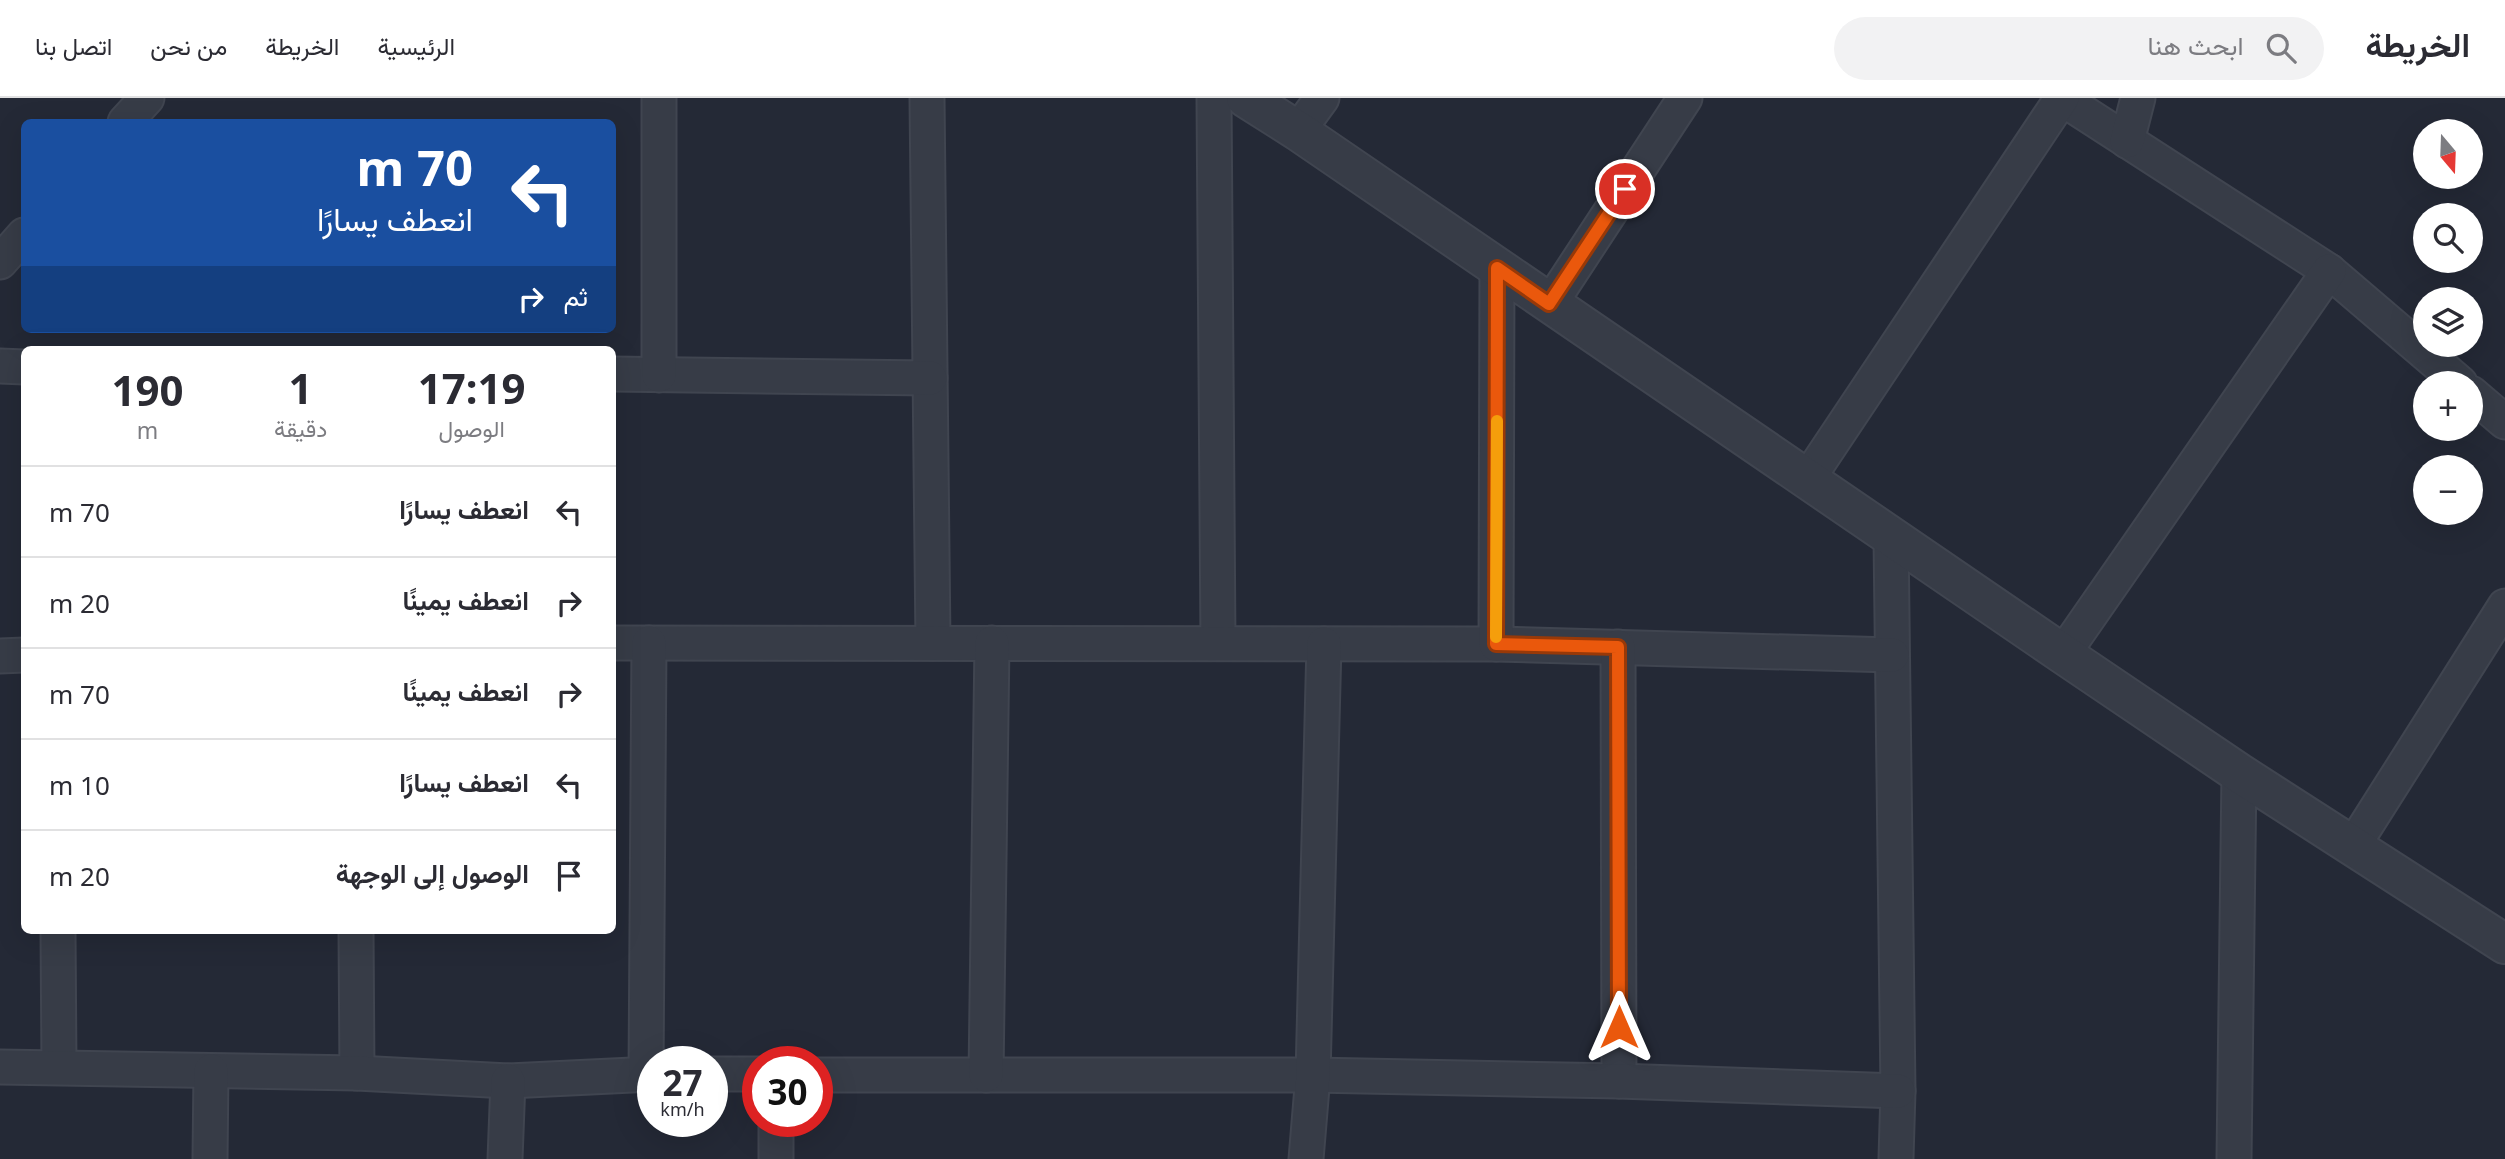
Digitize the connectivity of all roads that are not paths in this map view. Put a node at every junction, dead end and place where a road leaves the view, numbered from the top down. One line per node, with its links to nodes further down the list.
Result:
1 (146, 98): 10 (street)
2 (659, 98): 22 (street)
3 (927, 98): 23 (street)
4 (1214, 98): 33 (street)
5 (1246, 98): 11 (street)
6 (1322, 98): 11 (street)
7 (1685, 98): 17 (street)
8 (2062, 98): 12 (street); 26 (street)
9 (2138, 98): 12 (street)
10 (128, 119)
11 (1298, 131): 15 (street)
12 (2126, 141): 16 (street)
13 (21, 238): 14 (street)
14 (0, 262)
15 (1497, 268): 17 (street); 35 (street)
16 (2329, 271): 20 (street); 38 (street)
17 (1549, 304): 26 (street)
18 (0, 366): 19 (street)
19 (21, 367)
20 (2446, 371)
21 (616, 374): 22 (street)
22 (659, 375): 23 (street)
23 (930, 378): 31 (street)
24 (2483, 403): 25 (street)
25 (2505, 422)
26 (1807, 480): 27 (street)
27 (1891, 538): 37 (street); 38 (street)
28 (2505, 606): 42 (street)
29 (616, 643): 30 (street)
30 (649, 643): 31 (street); 46 (street)
31 (933, 643): 32 (street)
32 (992, 643): 33 (street); 53 (street)
33 (1218, 643): 34 (street)
34 (1324, 643): 35 (street); 54 (street)
35 (1496, 644): 36 (street)
36 (1618, 647): 37 (street); 56 (street)
37 (1892, 654): 57 (street)
38 (2063, 654): 41 (street)
39 (21, 655): 40 (street)
40 (0, 656)
41 (2239, 773): 42 (street); 64 (street)
42 (2353, 846): 45 (street)
43 (58, 934): 47 (street)
44 (356, 934): 50 (street)
45 (2505, 944)
46 (649, 1046)
47 (59, 1066): 48 (street); 49 (street)
48 (0, 1067)
49 (211, 1071): 50 (street); 59 (street)
50 (357, 1073): 55 (street)
51 (637, 1075): 55 (street)
52 (833, 1075): 53 (street)
53 (986, 1075): 54 (street)
54 (1313, 1076): 56 (street); 62 (street)
55 (508, 1081): 60 (street)
56 (1619, 1081): 57 (street)
57 (1898, 1090): 63 (street)
58 (776, 1137): 61 (street)
59 (210, 1159)
60 (506, 1159)
61 (776, 1159)
62 (1306, 1159)
63 (1895, 1159)
64 (2234, 1159)

